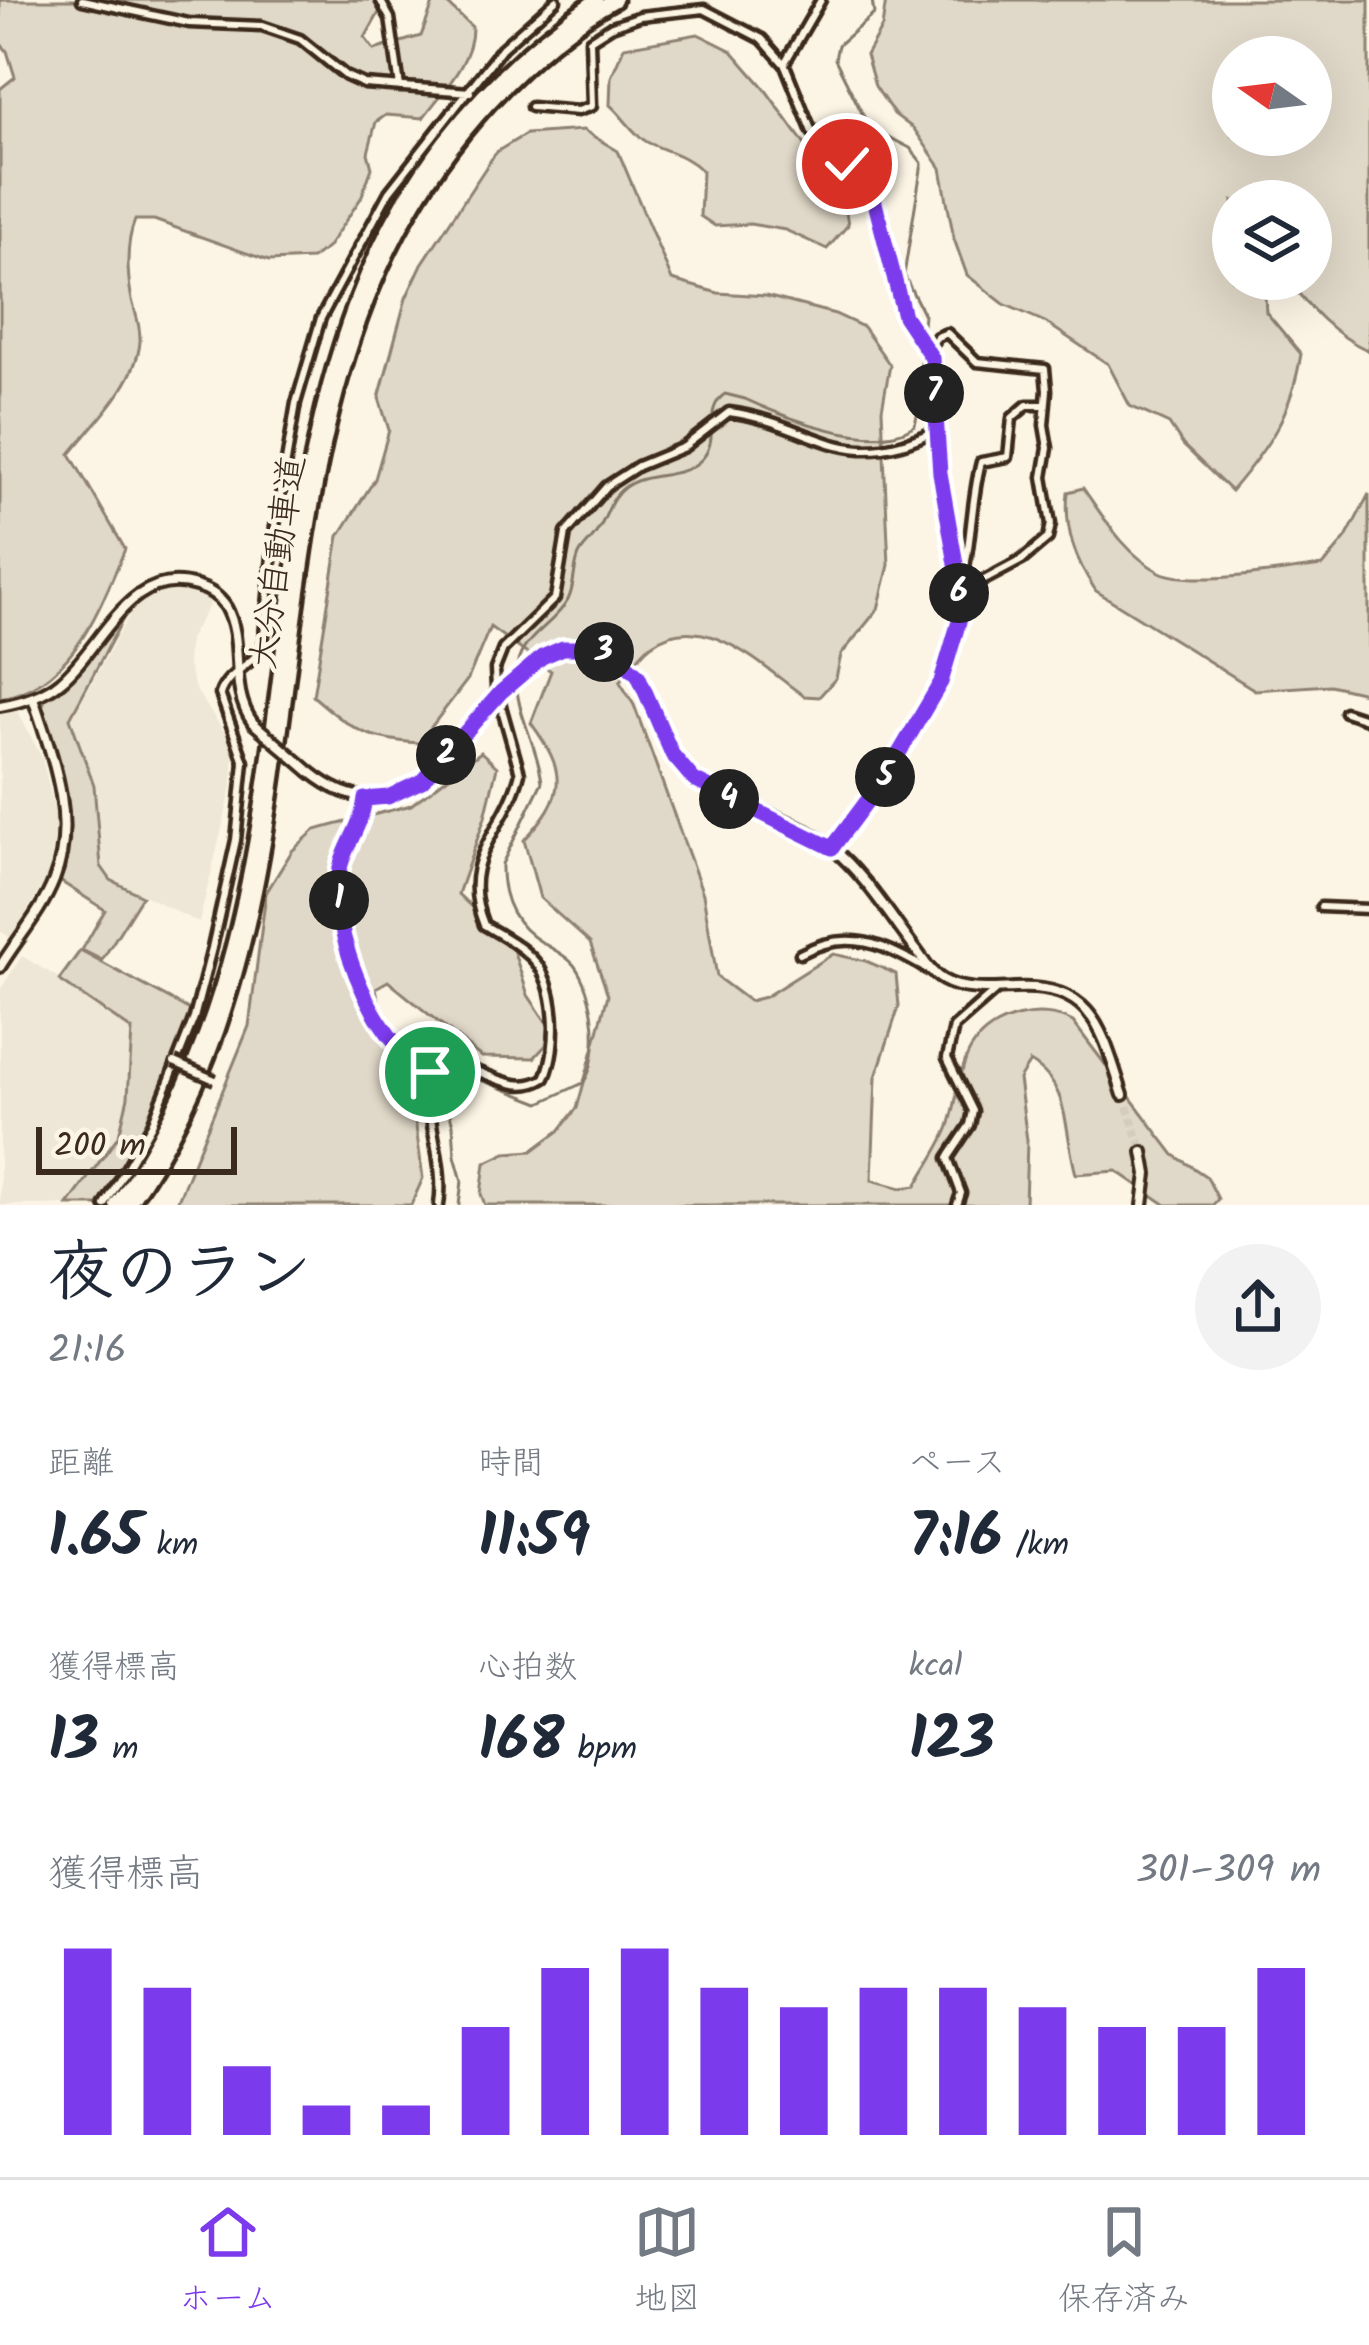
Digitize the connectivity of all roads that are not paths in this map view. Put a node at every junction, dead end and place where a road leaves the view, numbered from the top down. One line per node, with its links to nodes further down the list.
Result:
1 (82, 0): 9 (street)
2 (380, 0): 9 (street)
3 (556, 0): 10 (street)
4 (596, 0): 35 (highway, 大分自動車道)
5 (821, 0): 8 (street)
6 (615, 7): 7 (street); 36 (highway, 大分自動車道)
7 (626, 22): 8 (street); 11 (street)
8 (784, 64): 12 (street)
9 (400, 87): 10 (street)
10 (470, 92): 16 (street)
11 (531, 107)
12 (926, 351): 13 (street); 14 (street)
13 (1045, 405): 15 (street); 15 (street)
14 (936, 430): 15 (street); 30 (street)
15 (959, 593): 22 (street)
16 (235, 672): 17 (street); 21 (street, bridge); 29 (street)
17 (33, 698): 18 (street); 26 (street)
18 (0, 706)
19 (1346, 712): 20 (street)
20 (1369, 719)
21 (365, 799): 22 (street, bridge); 30 (street)
22 (832, 848): 27 (street)
23 (1321, 907): 24 (street)
24 (1369, 909)
25 (800, 954): 27 (street)
26 (0, 967)
27 (936, 975): 28 (street)
28 (996, 990): 32 (street); 38 (street)
29 (174, 1062): 31 (street, bridge); 34 (street)
30 (430, 1072): 37 (street)
31 (215, 1080)
32 (1124, 1095)
33 (1143, 1152): 39 (street)
34 (105, 1205)
35 (116, 1205)
36 (128, 1205)
37 (439, 1205)
38 (957, 1205)
39 (1143, 1205)

